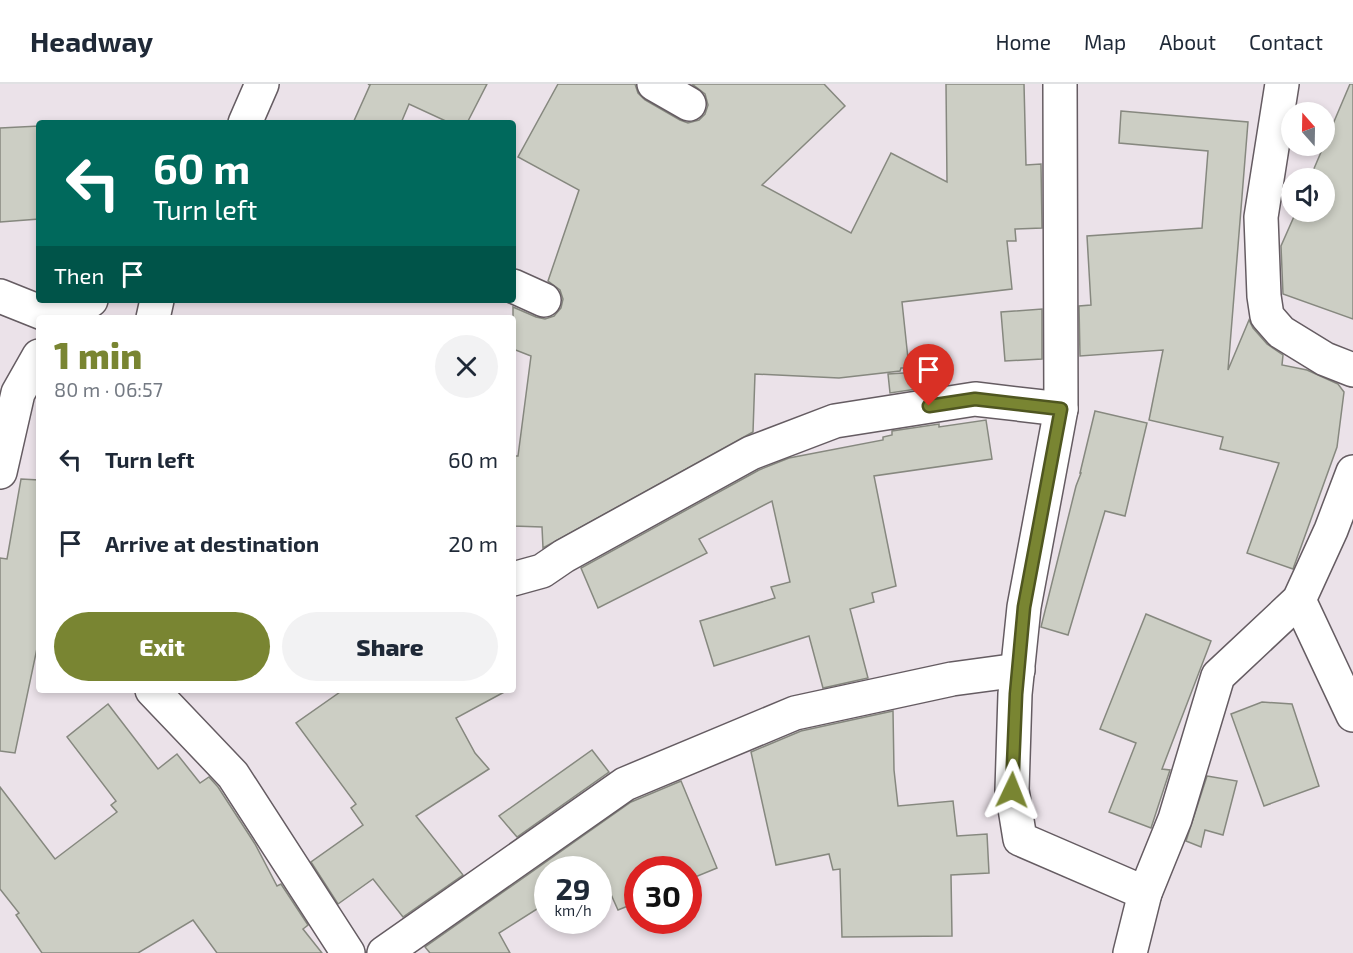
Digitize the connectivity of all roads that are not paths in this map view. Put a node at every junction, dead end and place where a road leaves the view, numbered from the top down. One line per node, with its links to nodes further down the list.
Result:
1 (262, 84): 6 (street)
2 (654, 84): 5 (street)
3 (1060, 84): 15 (street)
4 (1282, 84): 14 (street)
5 (689, 104)
6 (246, 120)
7 (516, 287): 9 (street)
8 (0, 296): 11 (street)
9 (544, 300)
10 (86, 303): 12 (street)
11 (48, 315)
12 (68, 315)
13 (36, 361): 16 (street)
14 (1353, 370)
15 (1061, 409): 18 (street); 20 (street)
16 (0, 472)
17 (1353, 472): 19 (street)
18 (516, 578)
19 (1299, 600): 22 (street); 23 (street)
20 (1018, 670): 23 (street); 25 (street)
21 (155, 693): 24 (street)
22 (1353, 715)
23 (1145, 893): 26 (street)
24 (348, 953)
25 (384, 953)
26 (1130, 953)

